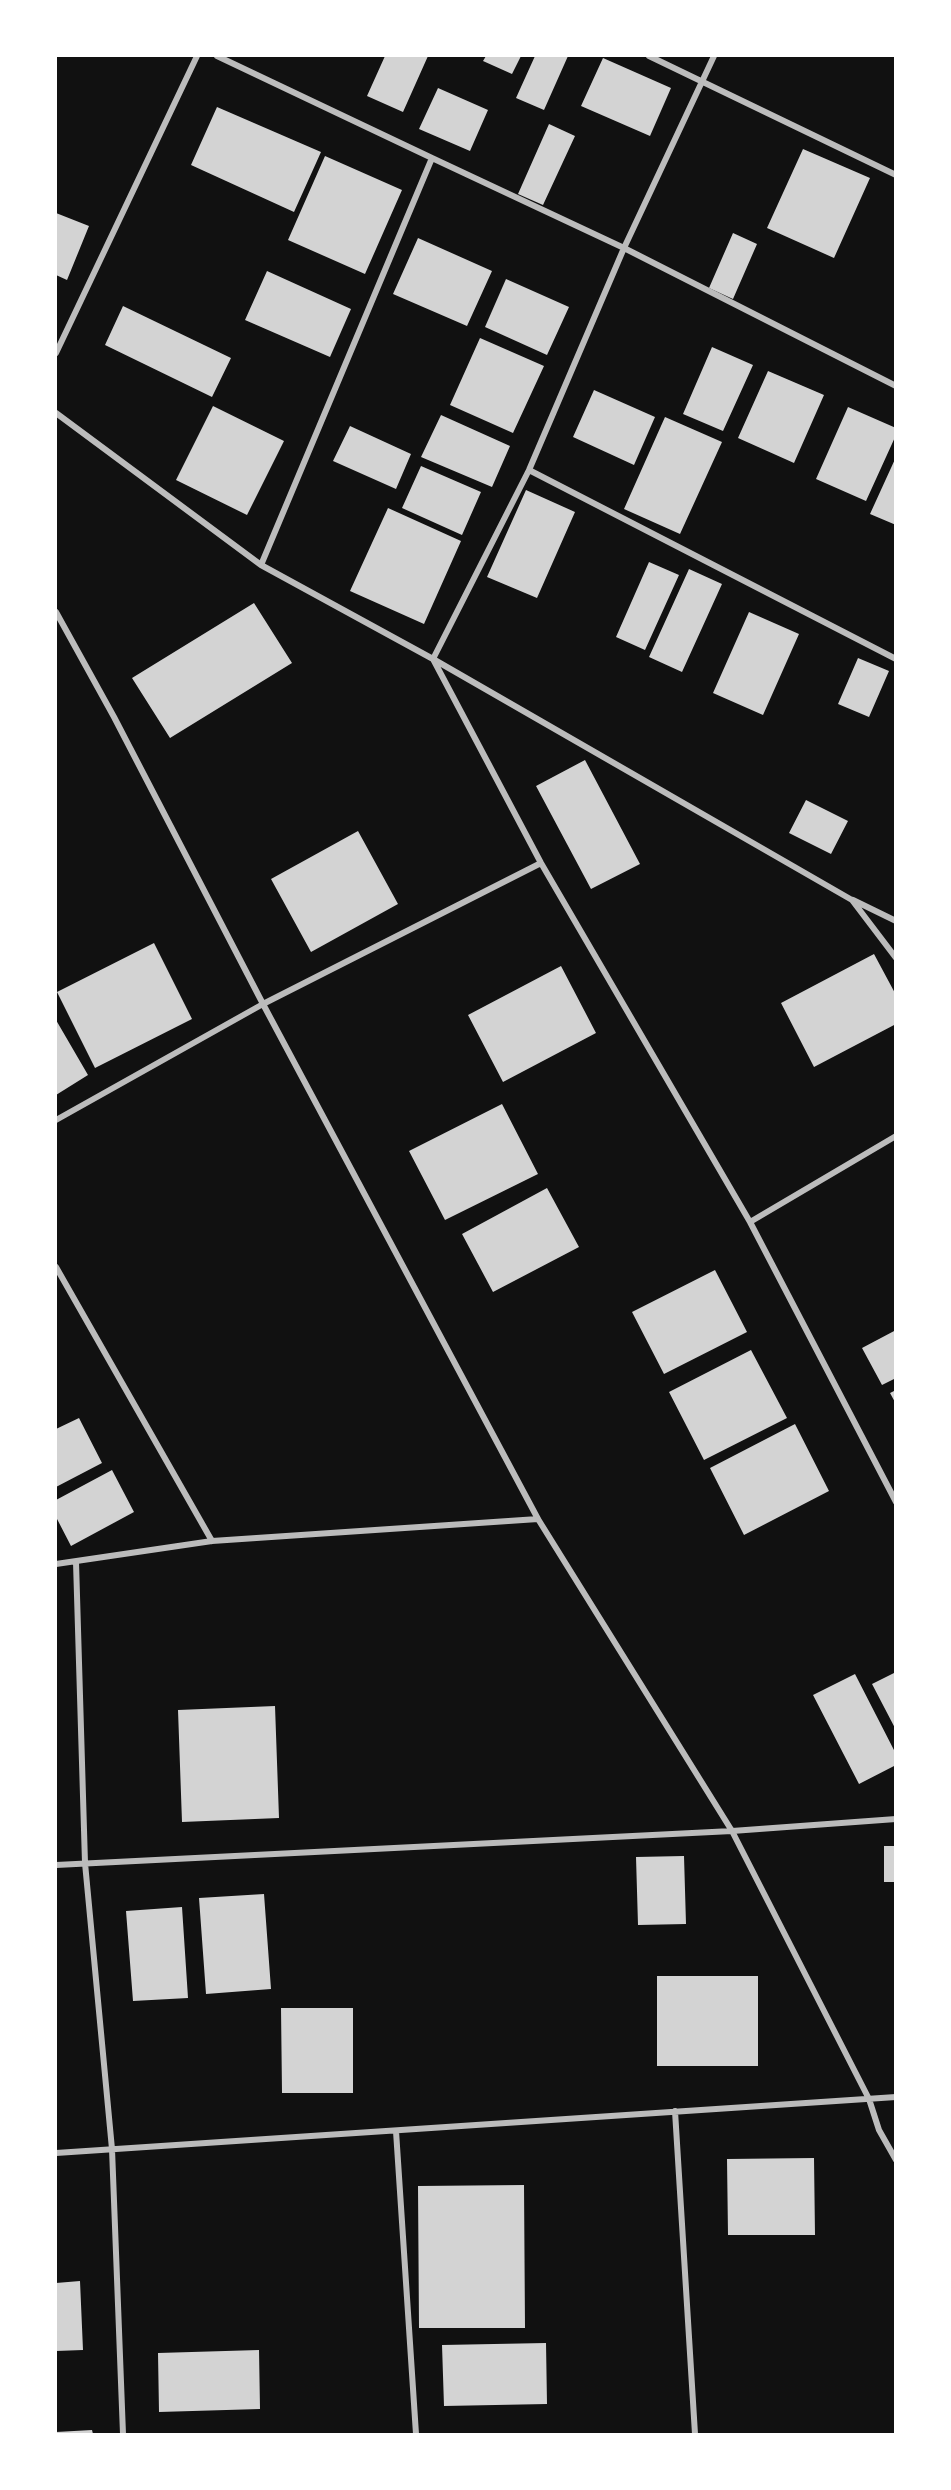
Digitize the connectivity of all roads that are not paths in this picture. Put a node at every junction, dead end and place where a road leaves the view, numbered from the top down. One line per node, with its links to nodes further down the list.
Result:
1 (196, 56): 9 (street)
2 (217, 56): 6 (street)
3 (649, 56): 5 (street)
4 (714, 56): 5 (street)
5 (702, 81): 7 (street); 8 (street)
6 (432, 158): 8 (street); 13 (street)
7 (896, 175)
8 (624, 248): 10 (street); 12 (street)
9 (56, 353)
10 (896, 386)
11 (56, 413): 13 (street)
12 (529, 470): 15 (street); 16 (street)
13 (261, 565): 15 (street)
14 (56, 612): 21 (street)
15 (433, 659): 17 (street); 18 (street)
16 (896, 659)
17 (541, 863): 21 (street); 24 (street)
18 (852, 900): 19 (street); 20 (street)
19 (896, 921)
20 (896, 958)
21 (263, 1004): 22 (street); 27 (street)
22 (56, 1120)
23 (896, 1136): 24 (street)
24 (750, 1222): 26 (street)
25 (56, 1267): 28 (street)
26 (896, 1502)
27 (538, 1519): 28 (street); 32 (street)
28 (212, 1541): 29 (street)
29 (76, 1562): 30 (street); 33 (street)
30 (56, 1564)
31 (896, 1819): 32 (street)
32 (732, 1831): 33 (street); 36 (street)
33 (85, 1863): 34 (street); 39 (street)
34 (56, 1865)
35 (896, 2097): 36 (street)
36 (869, 2098): 37 (street); 41 (street)
37 (675, 2111): 38 (street); 44 (street)
38 (396, 2131): 39 (street); 43 (street)
39 (112, 2149): 40 (street); 42 (street)
40 (56, 2153)
41 (896, 2160)
42 (123, 2434)
43 (416, 2434)
44 (695, 2434)

